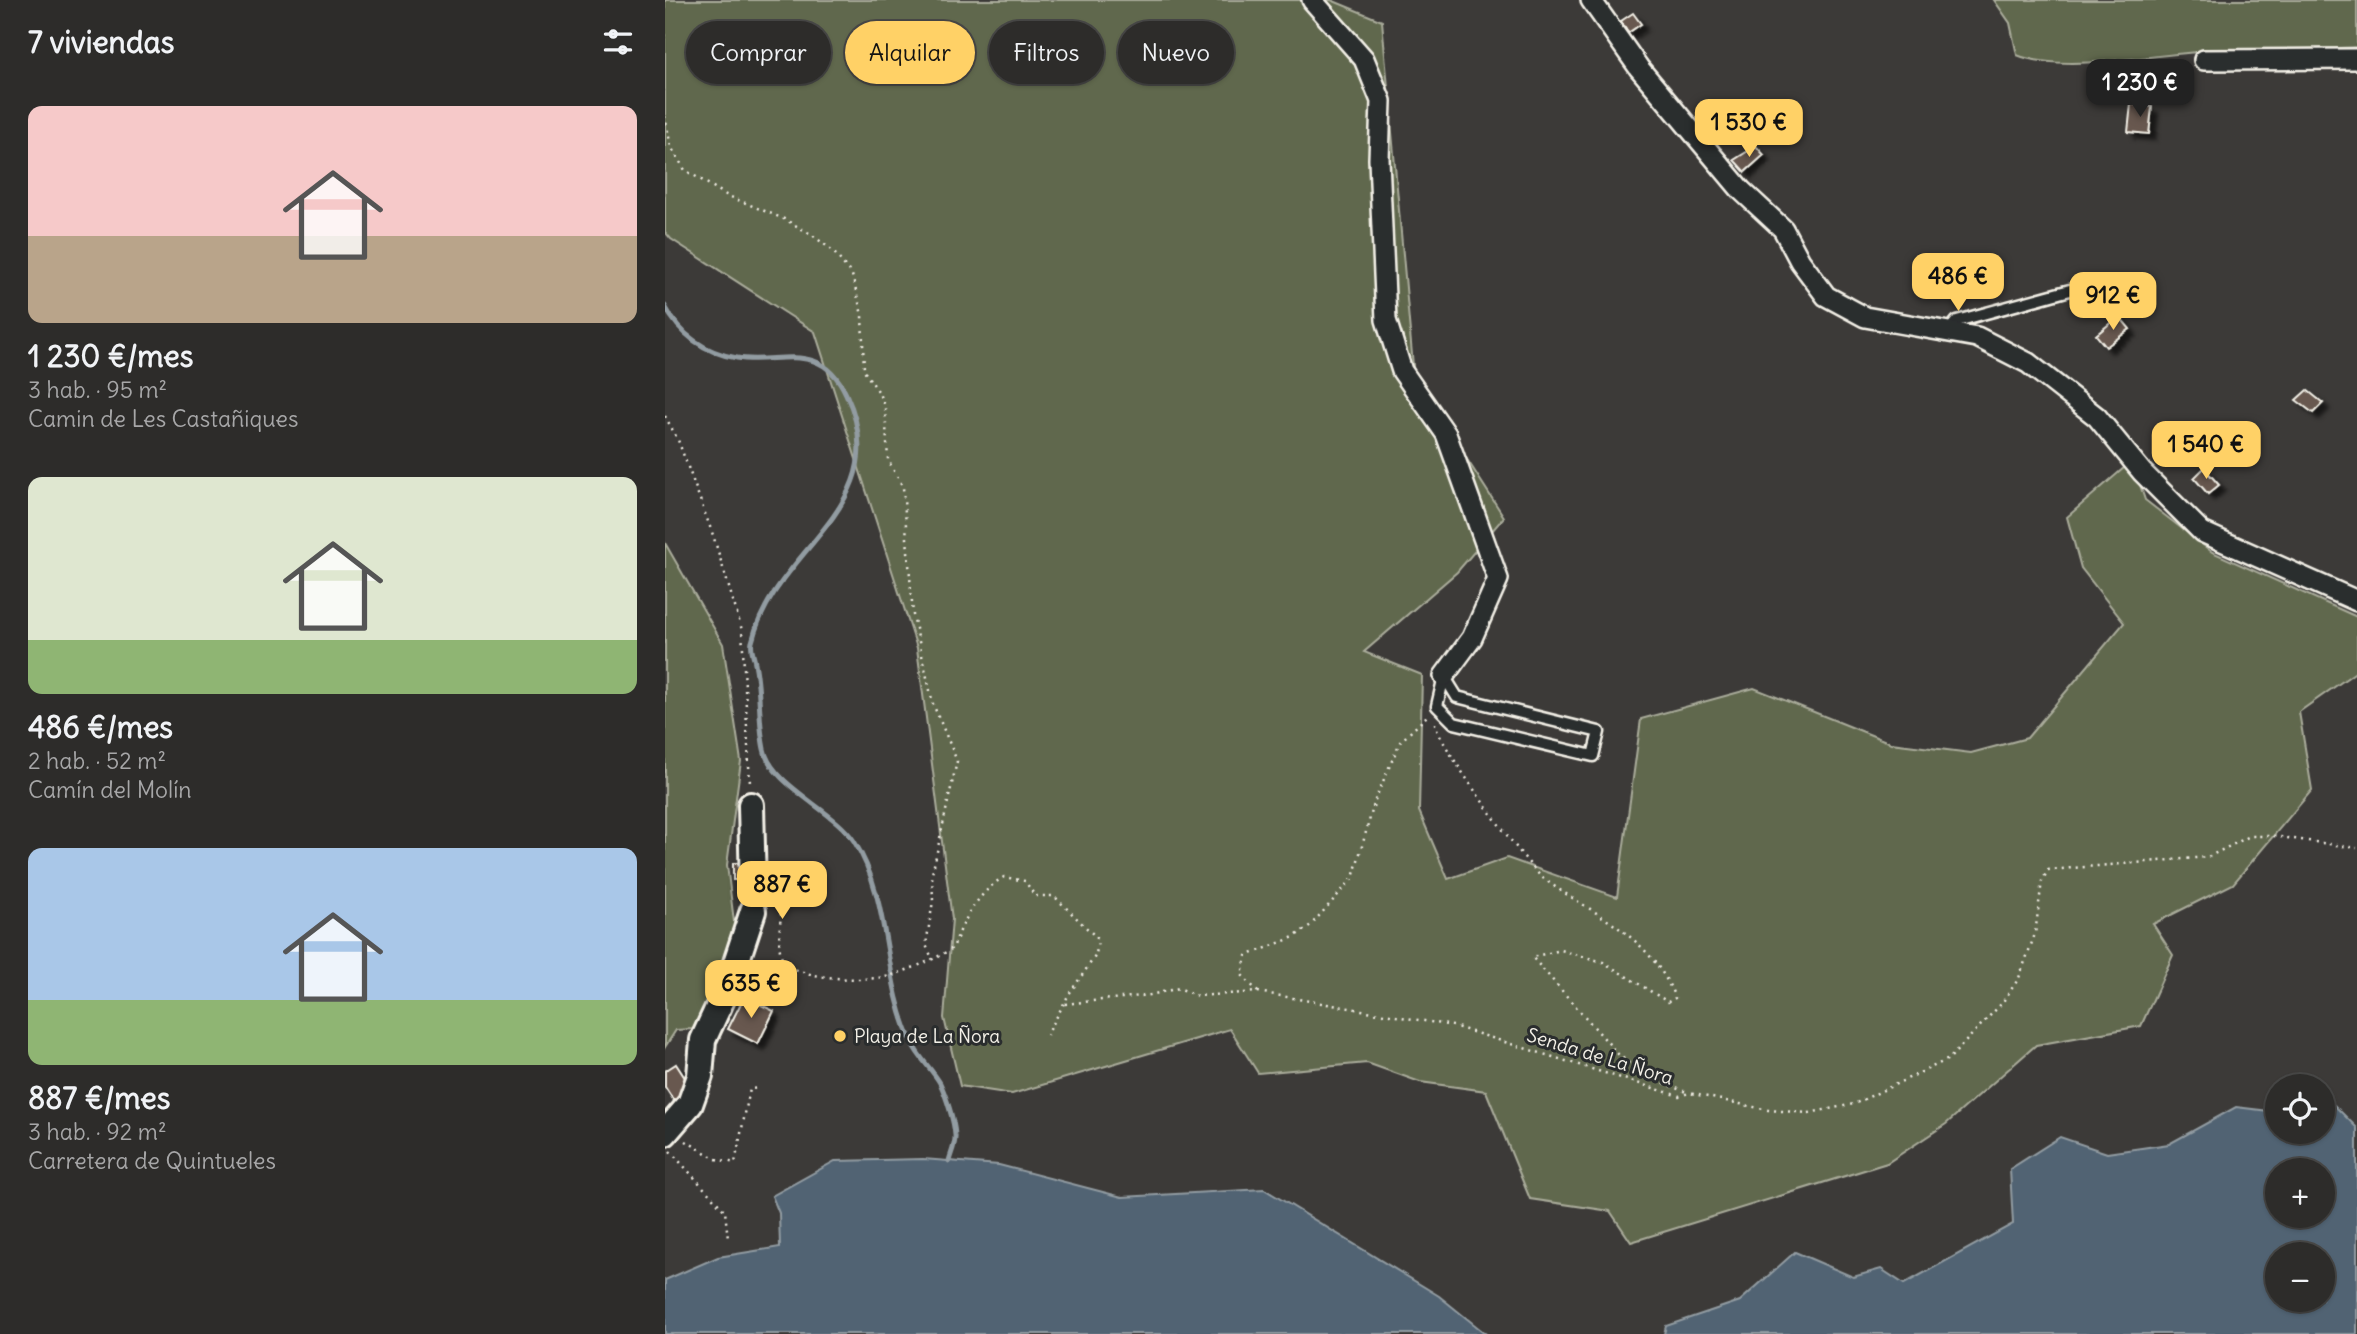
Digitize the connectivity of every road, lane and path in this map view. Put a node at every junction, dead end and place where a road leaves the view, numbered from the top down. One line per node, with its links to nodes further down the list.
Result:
1 (1312, 0): 10 (street)
2 (1591, 0): 7 (street)
3 (2357, 59): 4 (street)
4 (2204, 60)
5 (665, 116): 15 (path)
6 (2070, 290): 7 (lane)
7 (1947, 332): 9 (street)
8 (665, 416): 12 (path)
9 (2357, 601)
10 (1444, 676): 11 (lane); 11 (lane)
11 (1437, 706): 16 (path); 20 (path)
12 (751, 805): 13 (street)
13 (752, 848): 15 (path); 21 (street)
14 (2357, 848): 20 (path, Senda de La Ñora)
15 (933, 960): 17 (path)
16 (1258, 992): 17 (path, Senda de La Ñora); 20 (path, Senda de La Ñora)
17 (1065, 1004): 18 (path)
18 (1047, 1035)
19 (759, 1088): 21 (path)
20 (1689, 1093)
21 (667, 1136): 22 (path)
22 (728, 1239)

